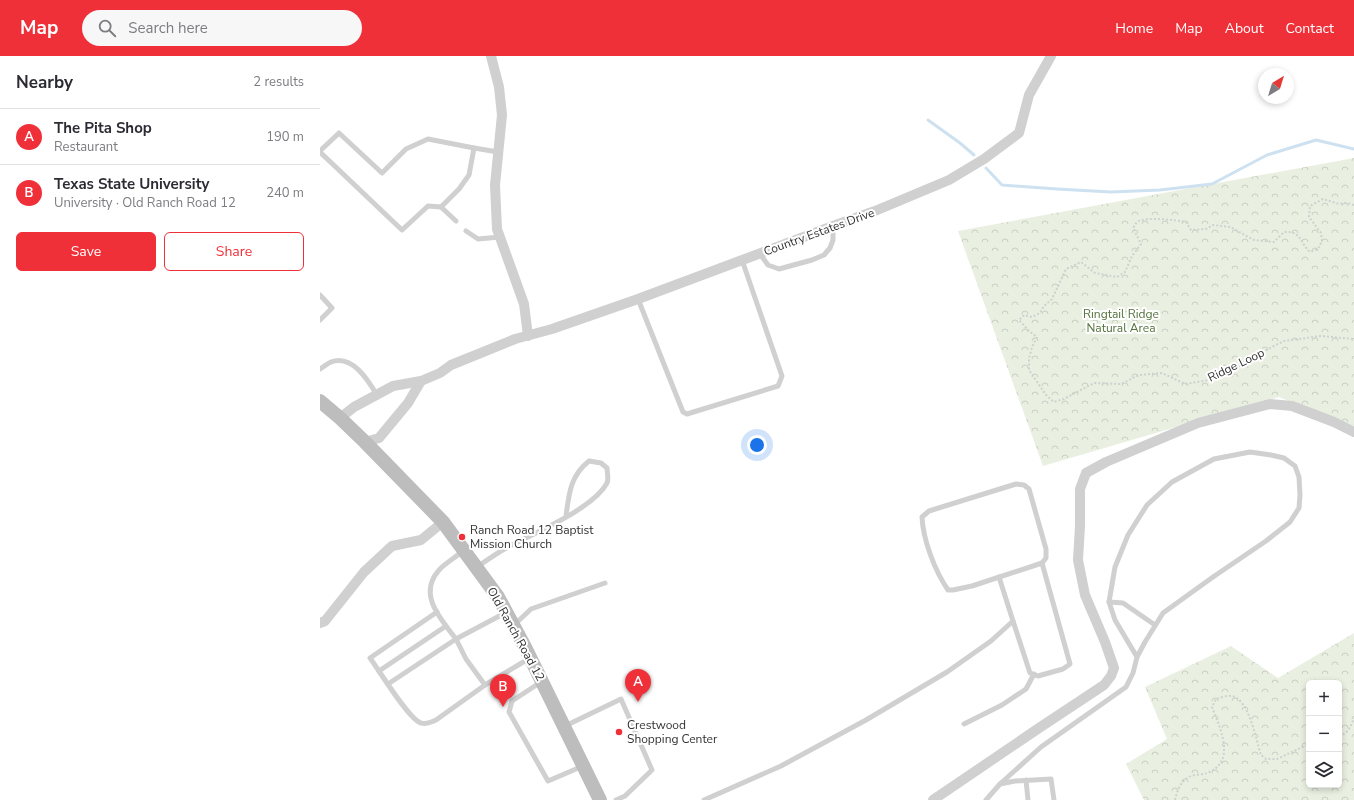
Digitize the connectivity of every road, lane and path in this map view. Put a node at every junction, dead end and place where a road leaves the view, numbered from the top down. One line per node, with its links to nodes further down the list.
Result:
1 (490, 56): 5 (street)
2 (1051, 56): 9 (street, Country Estates Drive)
3 (474, 148): 4 (lane); 5 (lane); 7 (lane)
4 (320, 152): 7 (lane)
5 (498, 152): 11 (street)
6 (1354, 205): 18 (path, Ridge Loop)
7 (441, 207): 8 (lane)
8 (456, 221)
9 (833, 226): 12 (street, Country Estates Drive); 12 (lane)
10 (466, 231): 11 (lane)
11 (500, 237): 17 (street)
12 (760, 254): 13 (street, Country Estates Drive)
13 (742, 260): 15 (street, Country Estates Drive); 15 (lane)
14 (320, 295): 16 (lane)
15 (638, 299): 17 (street, Country Estates Drive)
16 (320, 320)
17 (528, 336): 20 (street, Country Estates Drive)
18 (1354, 339)
19 (320, 369): 21 (lane)
20 (421, 381): 21 (street, Country Estates Drive); 25 (street)
21 (377, 395): 23 (street, Country Estates Drive)
22 (320, 401): 23 (main road, Old Ranch Road 12)
23 (340, 418): 25 (main road, Old Ranch Road 12)
24 (1354, 432): 60 (street)
25 (365, 442): 27 (main road, Old Ranch Road 12)
26 (566, 516): 26 (lane); 30 (lane)
27 (443, 522): 28 (main road, Old Ranch Road 12); 37 (street)
28 (464, 551): 30 (main road, Old Ranch Road 12); 34 (lane)
29 (1042, 563): 31 (lane); 31 (lane); 45 (lane)
30 (476, 567): 35 (main road, Old Ranch Road 12)
31 (999, 577): 36 (lane)
32 (605, 583): 40 (lane)
33 (1109, 602): 38 (lane); 38 (lane); 42 (lane)
34 (437, 612): 39 (lane); 44 (lane)
35 (506, 612): 40 (main road, Old Ranch Road 12); 41 (lane)
36 (1013, 621): 45 (lane); 59 (lane)
37 (320, 623)
38 (1155, 625): 42 (lane)
39 (446, 626): 41 (lane); 44 (lane)
40 (514, 626): 43 (main road, Old Ranch Road 12)
41 (456, 639): 47 (lane); 48 (lane)
42 (1137, 657): 56 (lane)
43 (530, 658): 46 (main road, Old Ranch Road 12); 48 (lane)
44 (379, 671): 47 (lane)
45 (1034, 674): 50 (lane)
46 (542, 681): 51 (main road, Old Ranch Road 12); 54 (lane)
47 (388, 684): 48 (lane)
48 (485, 685)
49 (1354, 718): 52 (path)
50 (964, 724)
51 (565, 726): 54 (main road, Old Ranch Road 12); 58 (lane)
52 (1342, 735)
53 (1306, 745): 64 (path)
54 (584, 766): 57 (main road, Old Ranch Road 12)
55 (1026, 780): 56 (lane); 62 (lane); 63 (lane)
56 (1000, 784): 61 (lane)
57 (600, 800)
58 (616, 800)
59 (704, 800)
60 (933, 800)
61 (986, 800)
62 (1028, 800)
63 (1054, 800)
64 (1174, 800)

